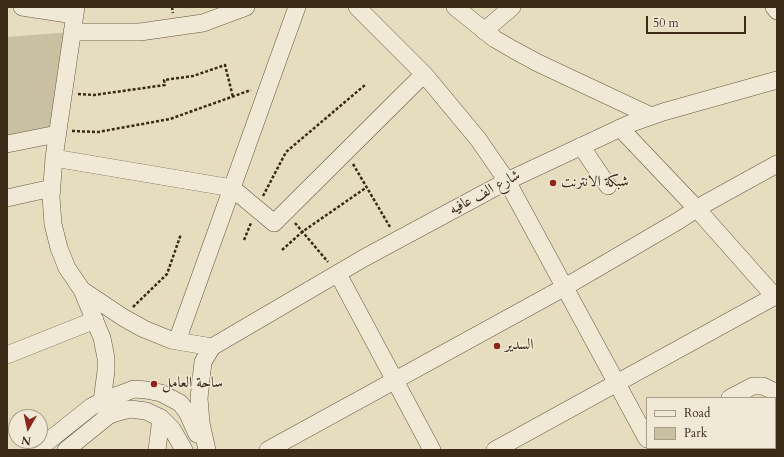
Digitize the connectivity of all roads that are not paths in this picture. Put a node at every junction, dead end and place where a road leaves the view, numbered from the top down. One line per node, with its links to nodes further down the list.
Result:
1 (22, 7): 8 (street)
2 (246, 7): 11 (street)
3 (297, 7): 24 (street)
4 (357, 7): 12 (street)
5 (455, 7): 10 (street)
6 (512, 7): 10 (street)
7 (774, 7): 9 (street)
8 (75, 11): 11 (street)
9 (777, 11)
10 (484, 31): 14 (street)
11 (72, 32): 16 (street)
12 (424, 74): 21 (street); 24 (street)
13 (777, 80): 14 (street, شارع الف عافيه)
14 (651, 116): 15 (street, شارع الف عافيه)
15 (620, 128): 18 (street, شارع الف عافيه); 26 (street)
16 (58, 132): 17 (street); 19 (street)
17 (7, 144)
18 (581, 146): 21 (street, شارع الف عافيه); 22 (street)
19 (54, 158): 23 (street); 24 (street)
20 (777, 164): 26 (street)
21 (507, 181): 27 (street, شارع الف عافيه); 28 (street)
22 (608, 186)
23 (52, 188): 25 (street); 29 (street)
24 (232, 188): 32 (street)
25 (7, 198)
26 (697, 209): 28 (street); 30 (street)
27 (338, 274): 33 (street, شارع الف عافيه); 35 (street)
28 (565, 287): 35 (street); 36 (street)
29 (82, 290): 31 (street); 32 (street)
30 (776, 296): 36 (street)
31 (96, 320): 34 (street); 39 (street)
32 (177, 341): 33 (street)
33 (212, 347): 46 (street)
34 (7, 355)
35 (395, 380): 47 (street); 48 (street)
36 (617, 382): 41 (street); 49 (street)
37 (777, 393): 38 (street)
38 (732, 397)
39 (102, 401): 42 (street); 46 (street)
40 (161, 418): 43 (street); 44 (street); 45 (street)
41 (646, 437)
42 (37, 450)
43 (66, 450)
44 (157, 450)
45 (184, 450)
46 (206, 450)
47 (268, 450)
48 (432, 450)
49 (495, 450)

